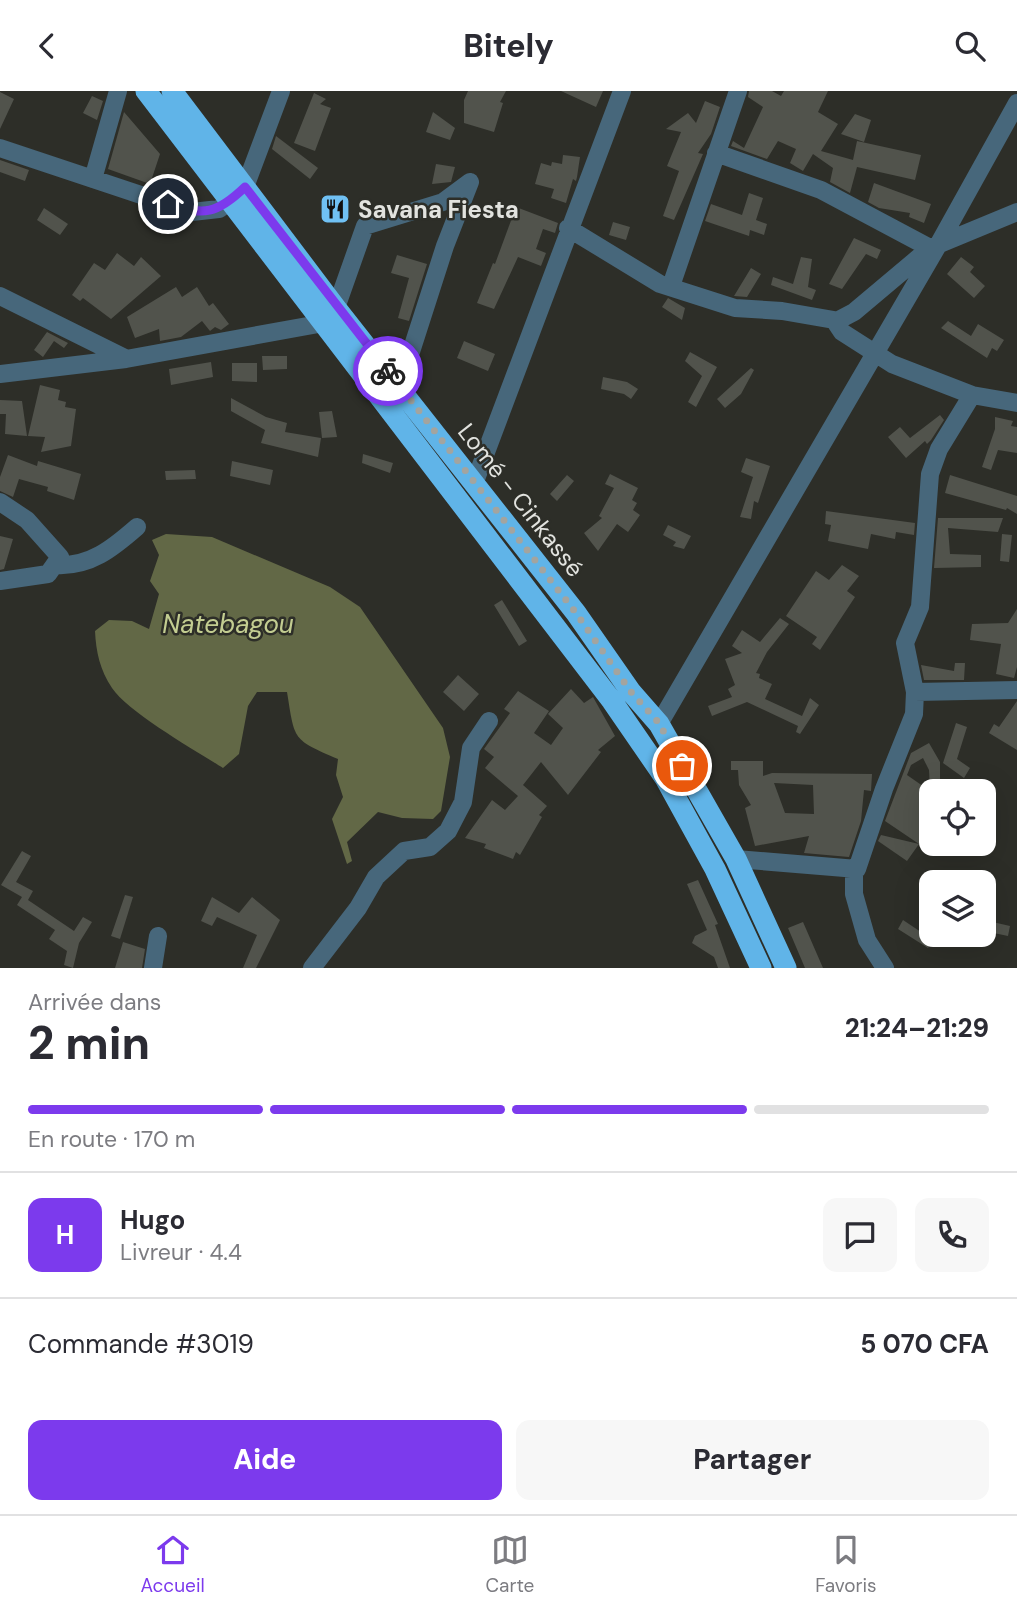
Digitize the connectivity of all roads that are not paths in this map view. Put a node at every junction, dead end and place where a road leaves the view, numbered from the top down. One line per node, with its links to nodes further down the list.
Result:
1 (118, 91): 10 (street)
2 (146, 91): 11 (highway, Lomé - Cinkassé)
3 (172, 91): 11 (highway, Lomé - Cinkassé)
4 (281, 91): 11 (street)
5 (622, 91): 13 (street)
6 (738, 91): 9 (street)
7 (1017, 103): 14 (street)
8 (0, 148): 10 (street)
9 (716, 153): 14 (street); 15 (street)
10 (93, 179): 11 (street)
11 (238, 193): 17 (highway, Lomé - Cinkassé)
12 (1017, 212): 14 (street)
13 (568, 228): 15 (street); 25 (street)
14 (934, 248): 18 (street); 19 (street)
15 (671, 286): 18 (street)
16 (0, 296): 20 (street)
17 (330, 316): 20 (street); 22 (highway, Lomé - Cinkassé); 22 (street); 39 (highway, Lomé - Cinkassé)
18 (835, 322): 19 (street)
19 (874, 351): 23 (street); 33 (street)
20 (125, 359): 21 (street)
21 (0, 374)
22 (400, 386): 25 (highway, Lomé - Cinkassé)
23 (972, 395): 24 (street); 31 (street)
24 (1017, 403)
25 (474, 484): 33 (highway, Lomé - Cinkassé)
26 (0, 502): 28 (street)
27 (137, 527): 28 (street)
28 (56, 565): 29 (street)
29 (0, 581)
30 (1017, 690): 31 (street)
31 (915, 692): 35 (street)
32 (489, 721): 38 (street)
33 (659, 723): 34 (highway, Lomé - Cinkassé)
34 (736, 859): 35 (street); 40 (highway, Lomé - Cinkassé)
35 (854, 871): 41 (street)
36 (158, 936): 37 (street)
37 (153, 968)
38 (312, 968)
39 (761, 968)
40 (786, 968)
41 (884, 968)

